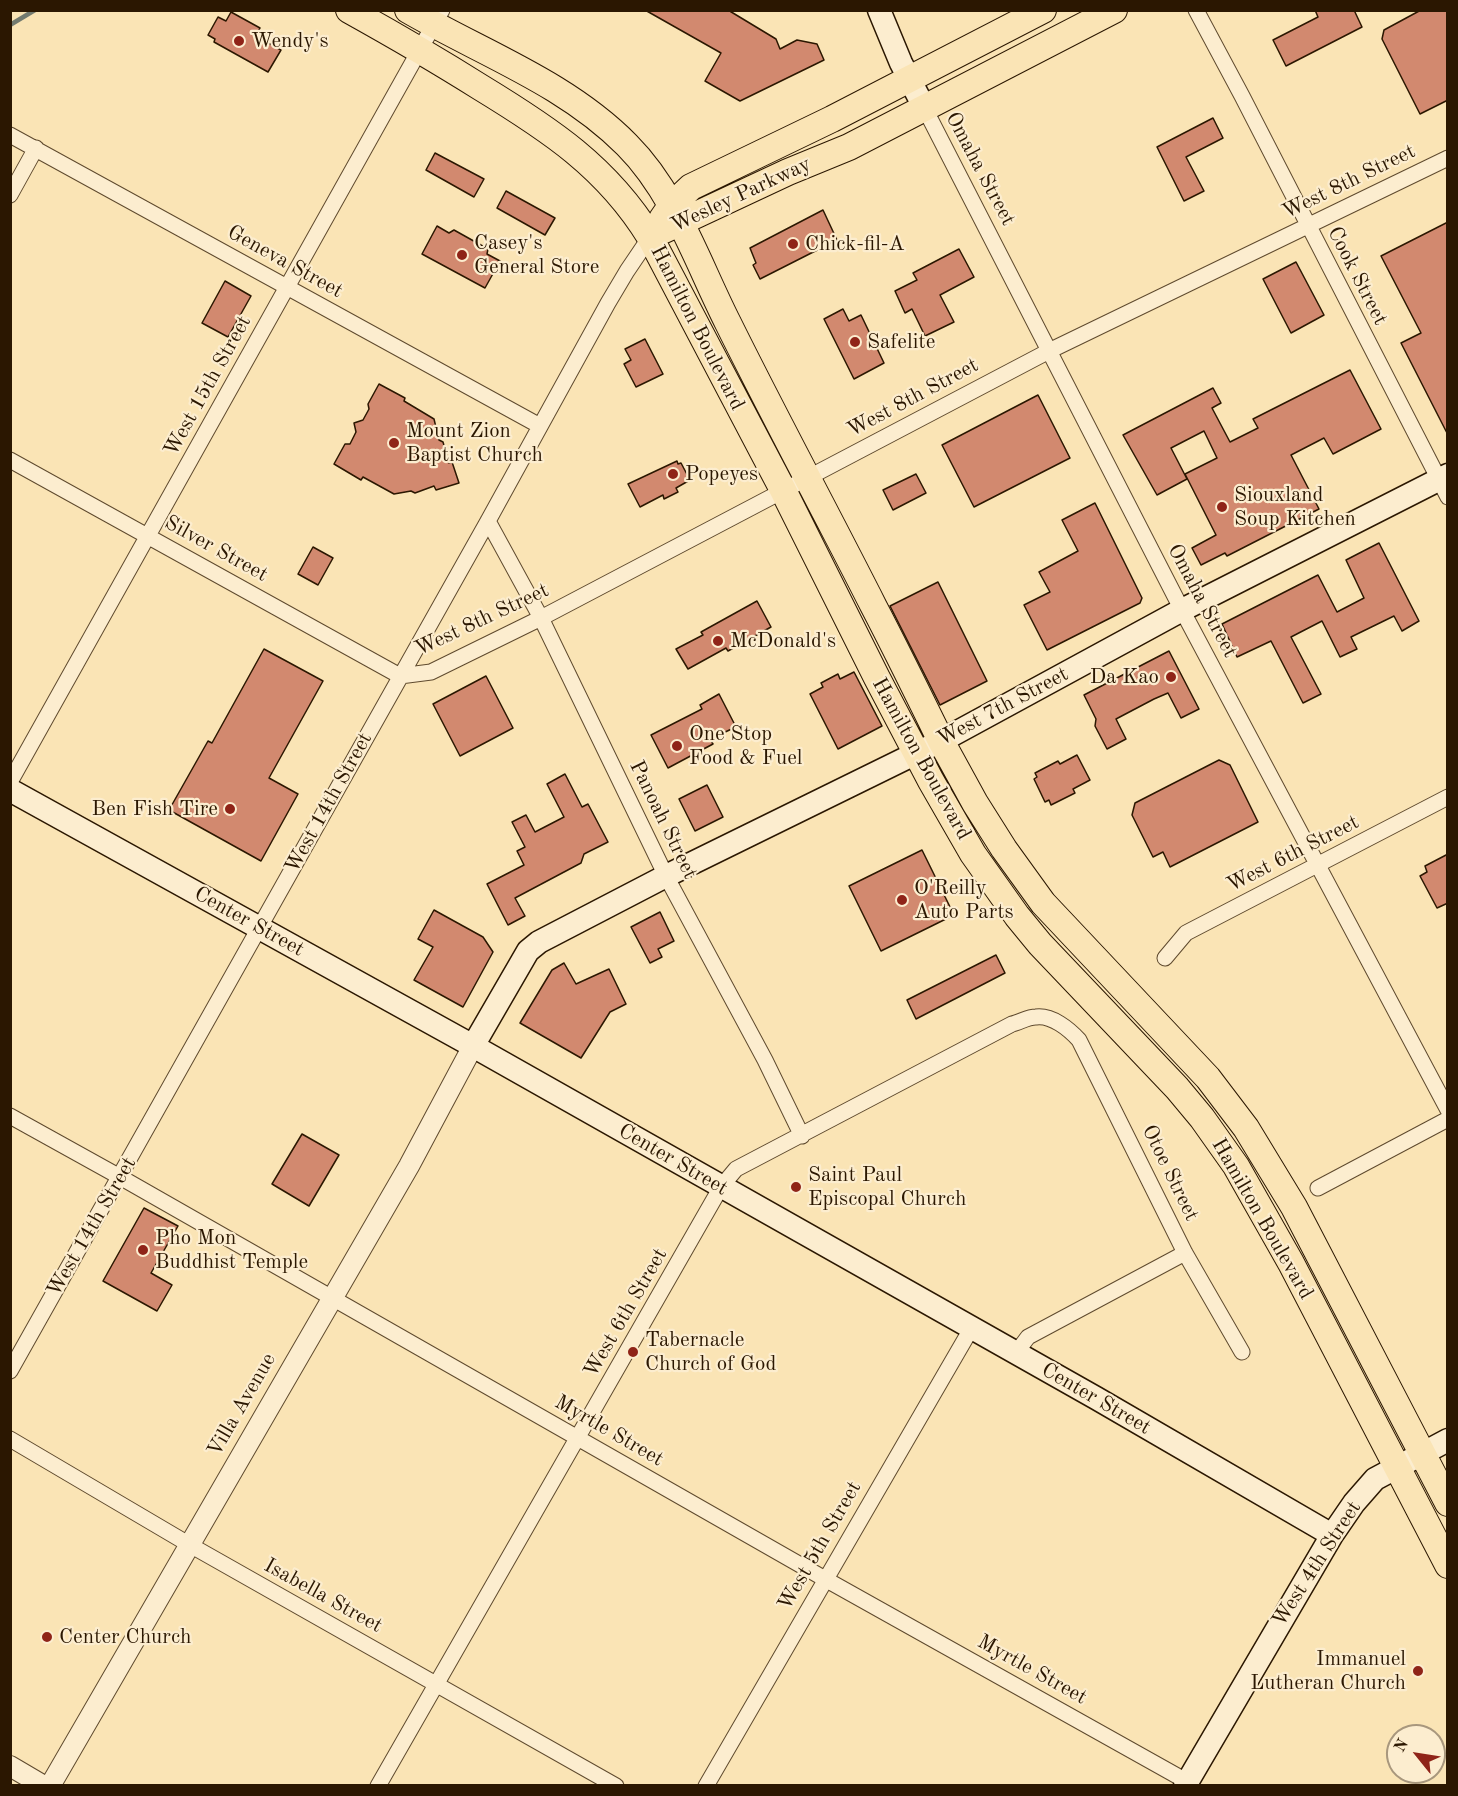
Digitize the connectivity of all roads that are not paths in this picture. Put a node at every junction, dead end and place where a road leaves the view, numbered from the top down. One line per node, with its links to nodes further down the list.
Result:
1 (350, 10): 8 (main road, Hamilton Boulevard)
2 (408, 10): 7 (main road, Hamilton Boulevard)
3 (879, 10): 9 (main road)
4 (1043, 10): 9 (main road, Wesley Parkway)
5 (1114, 10): 10 (main road, Wesley Parkway)
6 (1196, 10): 16 (street, Cook Street)
7 (438, 18): 8 (street, West 15th Street); 15 (main road, Hamilton Boulevard)
8 (420, 50): 17 (main road, Hamilton Boulevard); 18 (street, West 15th Street)
9 (909, 79): 10 (main road); 15 (main road, Wesley Parkway)
10 (925, 109): 15 (main road, Wesley Parkway); 19 (street, Omaha Street)
11 (10, 135): 12 (street, Geneva Street)
12 (36, 148): 14 (street); 18 (street, Geneva Street)
13 (1448, 158): 16 (street, West 8th Street)
14 (10, 195)
15 (675, 214): 17 (main road, Wesley Parkway); 22 (main road, Hamilton Boulevard)
16 (1308, 225): 19 (street, West 8th Street); 23 (street, Cook Street)
17 (651, 237): 20 (street, West 14th Street); 24 (main road, Hamilton Boulevard)
18 (287, 288): 20 (street, Geneva Street); 26 (street, West 15th Street)
19 (1049, 351): 22 (street, West 8th Street); 27 (street, Omaha Street)
20 (540, 426): 25 (street, West 14th Street)
21 (10, 460): 26 (street, Silver Street)
22 (807, 477): 24 (street, West 8th Street); 30 (main road, Hamilton Boulevard)
23 (1444, 484): 27 (main road, West 7th Street)
24 (783, 490): 28 (street, West 8th Street); 31 (main road, Hamilton Boulevard)
25 (488, 521): 28 (street, Panoah Street); 29 (street, West 14th Street)
26 (149, 537): 29 (street, Silver Street); 32 (street, West 15th Street)
27 (1182, 610): 30 (main road, West 7th Street); 35 (street, Omaha Street)
28 (541, 618): 29 (street, West 8th Street); 36 (street, Panoah Street)
29 (400, 676): 37 (street, West 14th Street)
30 (942, 741): 31 (main road, West 7th Street); 57 (main road, Hamilton Boulevard)
31 (916, 753): 36 (main road, West 7th Street); 58 (main road, Hamilton Boulevard)
32 (10, 782)
33 (10, 790): 37 (main road, Center Street)
34 (1448, 798): 35 (street, West 6th Street)
35 (1316, 865): 38 (street, West 6th Street); 41 (street, Omaha Street)
36 (666, 876): 40 (main road, West 7th Street); 44 (street, Panoah Street)
37 (259, 928): 40 (main road, Center Street); 45 (street, West 14th Street)
38 (1165, 958)
39 (1052, 1020): 44 (street, West 6th Street); 48 (street, Otoe Street)
40 (473, 1046): 46 (main road, Center Street); 49 (street, Villa Avenue)
41 (1448, 1110)
42 (10, 1116): 45 (street, Myrtle Street)
43 (1448, 1119): 47 (street)
44 (802, 1136): 46 (street, West 6th Street)
45 (120, 1177): 49 (street, Myrtle Street); 53 (street, West 14th Street)
46 (722, 1188): 50 (main road, Center Street); 54 (street, West 6th Street)
47 (1318, 1188)
48 (1185, 1253): 51 (street, Otoe Street); 52 (street)
49 (331, 1298): 54 (street, Myrtle Street); 61 (street, Villa Avenue)
50 (970, 1329): 52 (main road, Center Street); 63 (street, West 5th Street)
51 (1242, 1352)
52 (1016, 1353): 60 (main road, Center Street)
53 (10, 1371)
54 (579, 1437): 63 (street, Myrtle Street); 64 (street, West 6th Street)
55 (10, 1439): 61 (street, Isabella Street)
56 (1448, 1440): 57 (main road, West 4th Street)
57 (1421, 1455): 58 (main road, West 4th Street); 59 (main road, Hamilton Boulevard)
58 (1397, 1467): 60 (main road, West 4th Street); 62 (main road, Hamilton Boulevard)
59 (1448, 1503)
60 (1332, 1535): 66 (main road, West 4th Street)
61 (189, 1545): 64 (street, Isabella Street); 68 (street, Villa Avenue)
62 (1448, 1565)
63 (825, 1579): 66 (street, Myrtle Street); 71 (street, West 5th Street)
64 (436, 1684): 69 (street, West 6th Street); 70 (street, Isabella Street)
65 (10, 1766): 67 (street)
66 (1186, 1784)
67 (44, 1785)
68 (50, 1785)
69 (378, 1785)
70 (616, 1785)
71 (706, 1785)

